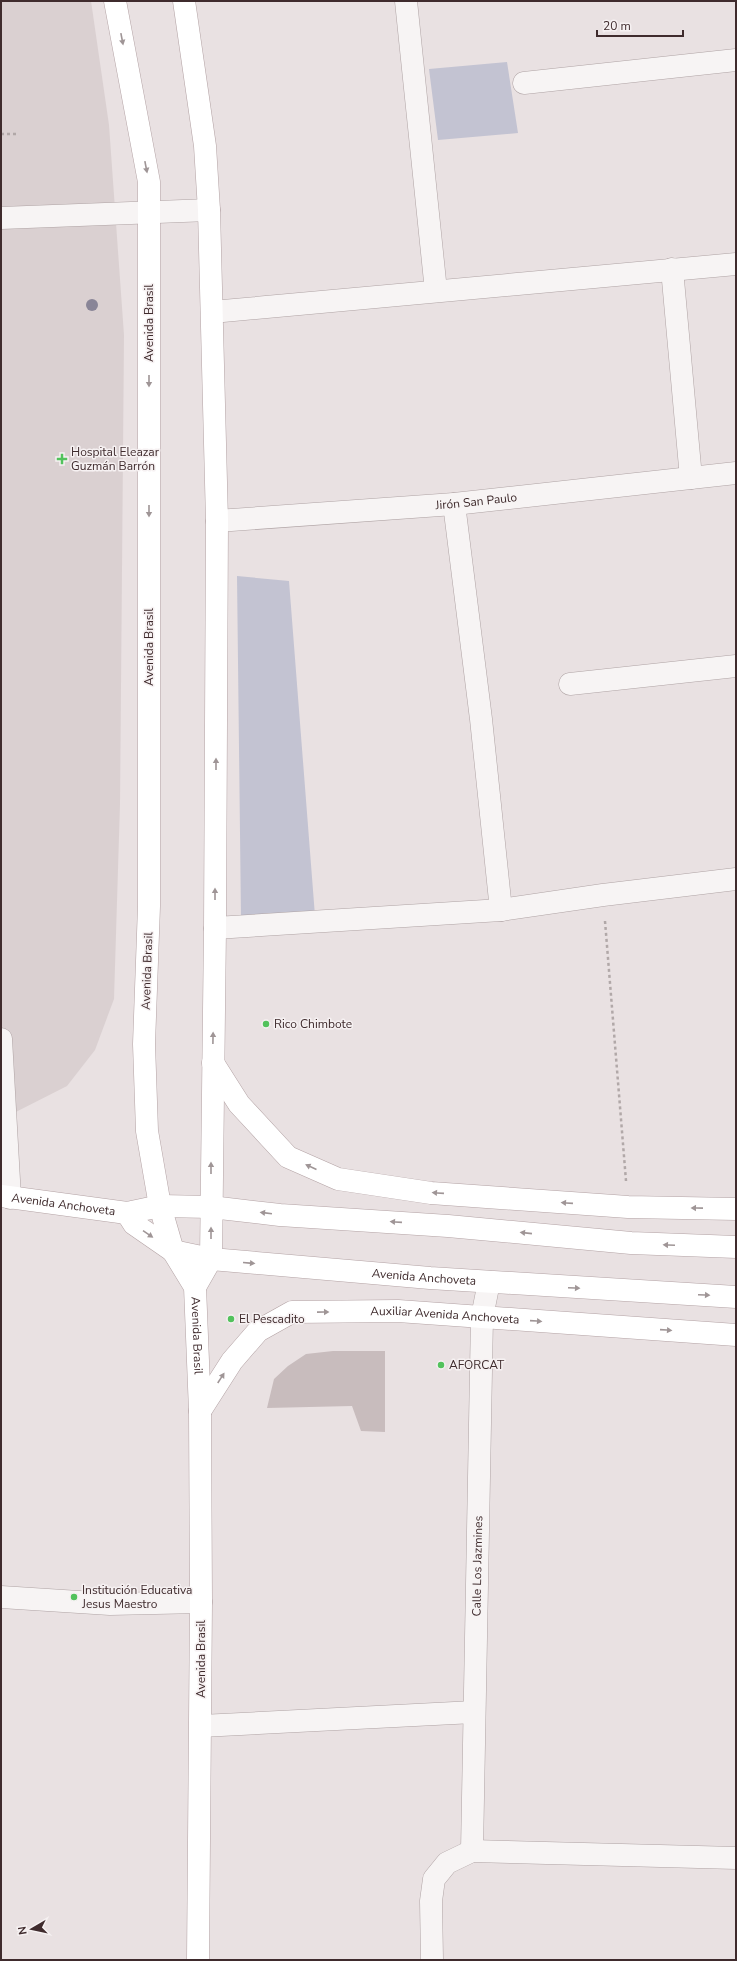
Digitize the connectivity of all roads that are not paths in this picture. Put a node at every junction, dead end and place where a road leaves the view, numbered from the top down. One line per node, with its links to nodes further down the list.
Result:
1 (115, 1): 7 (main road, Avenida Brasil, one-way to 7)
2 (184, 1): 6 (main road, Avenida Brasil)
3 (406, 1): 11 (street)
4 (736, 60): 5 (street)
5 (524, 83)
6 (209, 210): 7 (street); 12 (main road, Avenida Brasil)
7 (149, 211): 8 (street); 25 (main road, Avenida Brasil, one-way to 25)
8 (1, 218)
9 (736, 264): 10 (street)
10 (672, 269): 11 (street); 14 (street)
11 (436, 291): 12 (street)
12 (212, 312): 16 (main road, Avenida Brasil)
13 (736, 473): 14 (street, Jirón San Paulo)
14 (691, 478): 15 (street, Jirón San Paulo)
15 (454, 504): 16 (street, Jirón San Paulo); 20 (street)
16 (217, 521): 21 (main road, Avenida Brasil, one-way to 16)
17 (736, 666): 18 (street)
18 (570, 684)
19 (736, 879): 20 (street)
20 (501, 910): 21 (street)
21 (215, 928): 23 (main road, Avenida Brasil, one-way to 21)
22 (1, 1040): 24 (street)
23 (213, 1064): 26 (main road, Avenida Brasil, one-way to 23); 27 (main road, one-way to 23)
24 (6, 1197): 28 (main road, Avenida Anchoveta)
25 (160, 1206): 26 (main road, Avenida Anchoveta); 28 (main road, Avenida Anchoveta); 30 (main road, Avenida Brasil)
26 (211, 1206): 29 (main road, Avenida Anchoveta, one-way to 26); 31 (main road, Avenida Brasil, one-way to 26)
27 (736, 1209)
28 (127, 1213): 30 (main road, Avenida Anchoveta, one-way to 30)
29 (736, 1247)
30 (173, 1251): 31 (main road, Avenida Anchoveta); 33 (main road, Avenida Brasil)
31 (210, 1259): 32 (main road, Avenida Anchoveta, one-way to 32); 33 (main road, Avenida Brasil)
32 (488, 1282): 34 (main road, Avenida Anchoveta, one-way to 34); 35 (street, Calle Los Jazmines)
33 (195, 1287): 37 (main road, Avenida Brasil)
34 (736, 1297)
35 (482, 1317): 36 (main road, Auxiliar Avenida Anchoveta, one-way to 36); 37 (main road, Auxiliar Avenida Anchoveta, one-way to 35); 40 (street, Calle Los Jazmines)
36 (736, 1335)
37 (200, 1411): 39 (main road, Avenida Brasil)
38 (1, 1597): 39 (street)
39 (201, 1602): 41 (main road, Avenida Brasil)
40 (474, 1712): 41 (street); 42 (street, Calle Los Jazmines)
41 (201, 1726): 44 (main road, Avenida Brasil)
42 (472, 1851): 43 (street); 45 (street)
43 (736, 1858)
44 (198, 1960)
45 (432, 1960)

